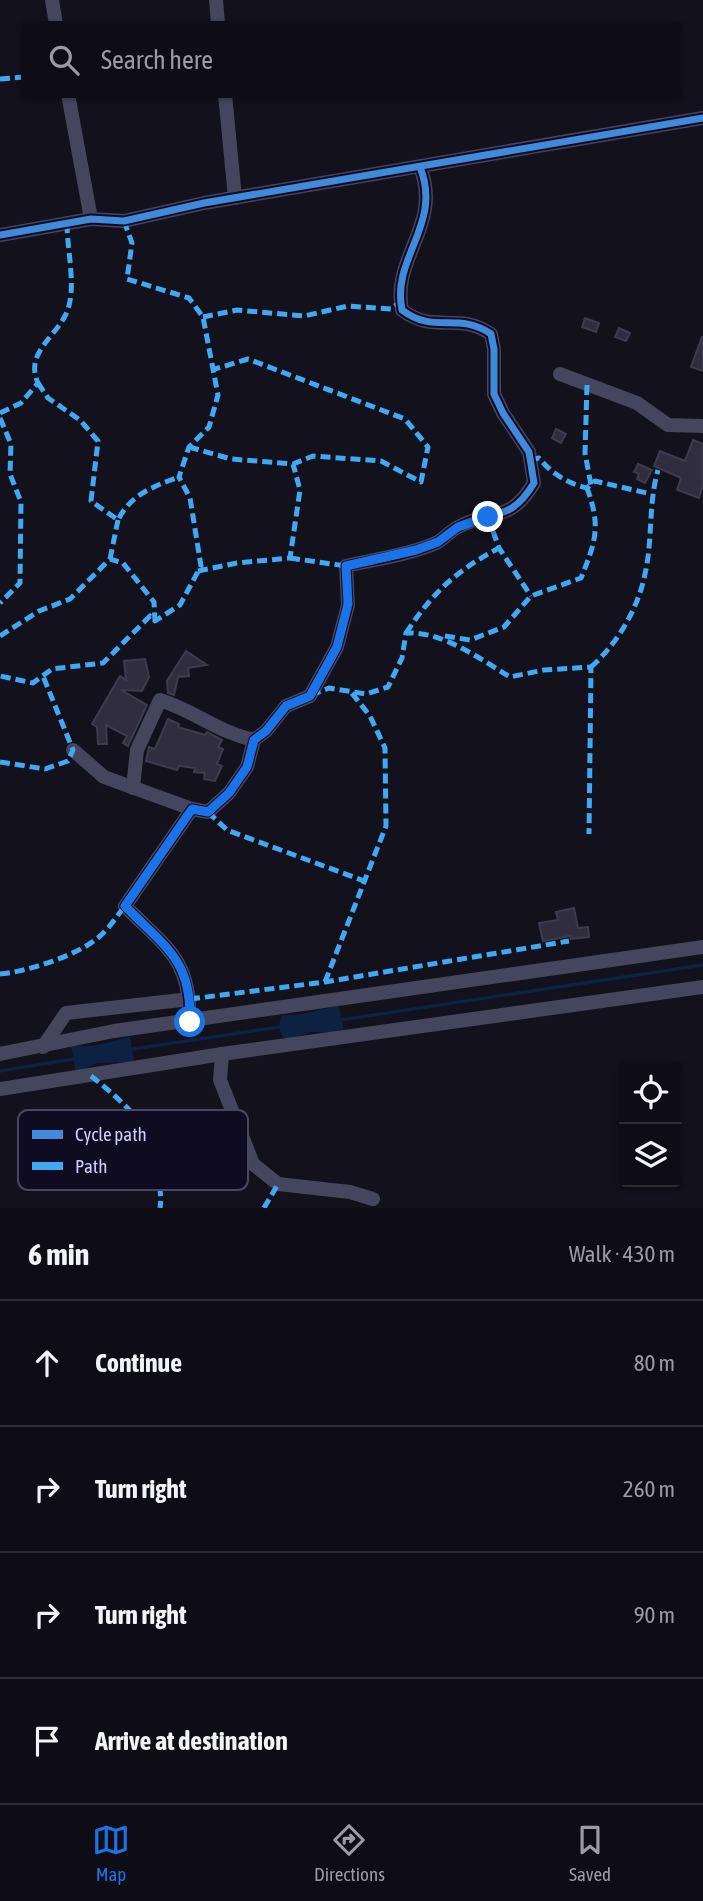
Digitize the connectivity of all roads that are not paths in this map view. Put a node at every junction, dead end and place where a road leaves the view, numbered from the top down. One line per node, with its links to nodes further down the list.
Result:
1 (52, 0): 3 (street)
2 (216, 0): 4 (street)
3 (56, 21)
4 (218, 21)
5 (69, 98): 10 (street)
6 (225, 98): 9 (street)
7 (703, 118): 8 (street)
8 (419, 167): 9 (street); 14 (street)
9 (235, 198): 10 (street)
10 (90, 219): 11 (street)
11 (0, 235)
12 (560, 374): 13 (street)
13 (703, 426)
14 (254, 740): 16 (street); 17 (street)
15 (72, 750): 16 (street)
16 (133, 788): 17 (street)
17 (192, 809): 20 (street)
18 (703, 947): 21 (street)
19 (703, 987): 24 (street)
20 (190, 999): 21 (street); 22 (street)
21 (190, 1022): 22 (street)
22 (43, 1047): 23 (street)
23 (0, 1054)
24 (222, 1054): 25 (street); 26 (street)
25 (0, 1089)
26 (232, 1110)
27 (248, 1151): 28 (street)
28 (373, 1199)

